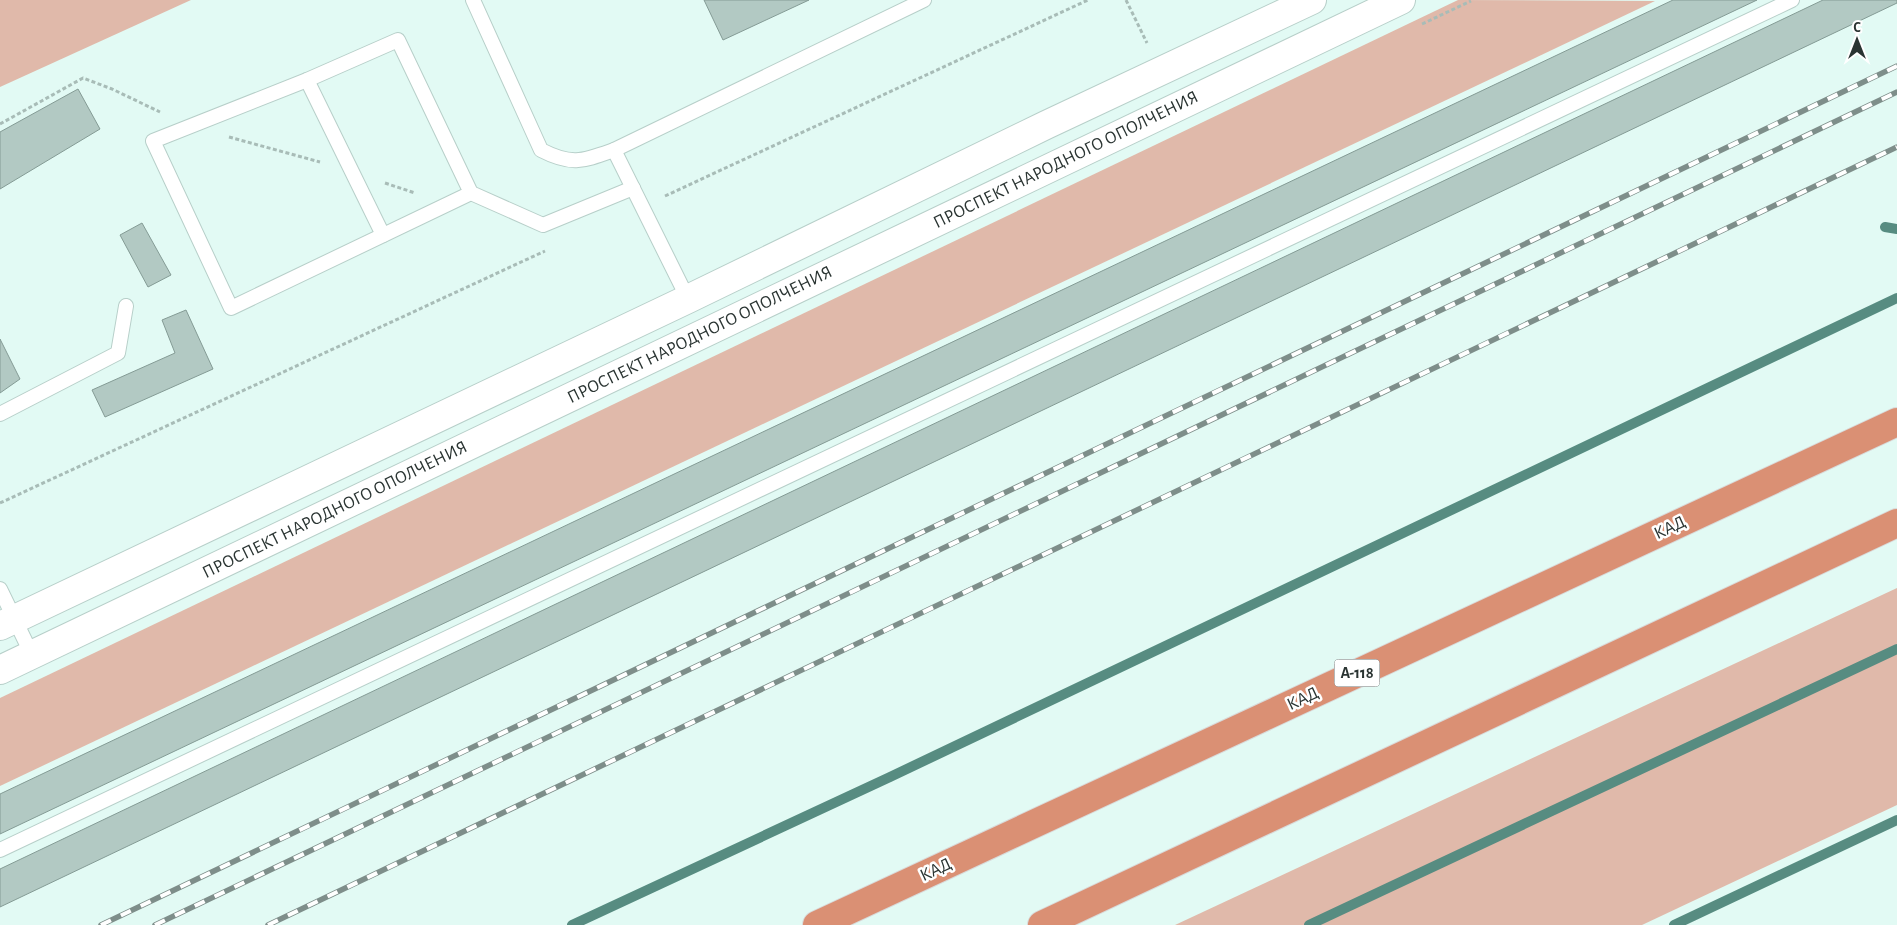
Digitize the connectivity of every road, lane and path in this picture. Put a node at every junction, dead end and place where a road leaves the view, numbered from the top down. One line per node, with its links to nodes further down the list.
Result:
1 (473, 0): 11 (lane)
2 (924, 0): 11 (lane)
3 (1126, 0): 7 (path)
4 (1312, 0): 17 (main road)
5 (1401, 0): 24 (main road, ПРОСПЕКТ НАРОДНОГО ОПОЛЧЕНИЯ)
6 (1792, 0): 26 (lane)
7 (1147, 44)
8 (307, 80): 10 (lane); 12 (lane); 14 (lane)
9 (0, 124): 10 (path)
10 (190, 126): 12 (path); 16 (lane)
11 (614, 150): 13 (lane)
12 (352, 171): 15 (path); 16 (lane)
13 (633, 188): 14 (lane); 17 (lane)
14 (471, 193): 15 (lane)
15 (447, 204): 16 (lane)
16 (383, 235)
17 (688, 298): 23 (main road)
18 (126, 306): 19 (lane)
19 (0, 414)
20 (1897, 422): 27 (highway, КАД / А-118)
21 (1897, 523): 28 (highway)
22 (0, 589): 23 (lane)
23 (7, 623): 24 (lane)
24 (32, 654): 25 (main road, ПРОСПЕКТ НАРОДНОГО ОПОЛЧЕНИЯ)
25 (0, 670)
26 (0, 850)
27 (817, 925)
28 (1042, 925)

